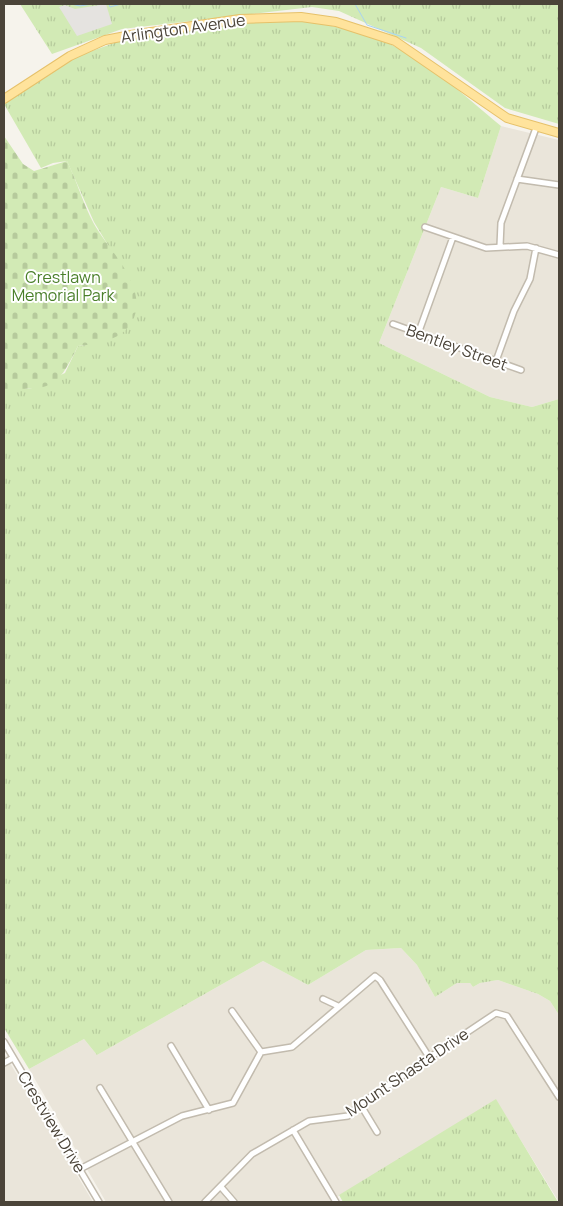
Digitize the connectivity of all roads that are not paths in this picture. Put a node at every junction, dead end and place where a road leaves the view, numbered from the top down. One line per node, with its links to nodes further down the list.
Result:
1 (4, 99): 2 (main road, Arlington Avenue)
2 (536, 128): 3 (main road, Arlington Avenue); 4 (street)
3 (559, 134)
4 (517, 179): 5 (street); 8 (street)
5 (559, 185)
6 (425, 227): 7 (street)
7 (453, 237): 8 (street); 12 (street)
8 (500, 246): 9 (street)
9 (536, 248): 10 (street); 13 (street)
10 (559, 255)
11 (394, 324): 12 (street, Bentley Street)
12 (418, 334): 13 (street, Bentley Street)
13 (496, 361): 14 (street, Bentley Street)
14 (520, 370)
15 (323, 999): 16 (street)
16 (338, 1006): 20 (street); 21 (street)
17 (232, 1011): 20 (street)
18 (4, 1042): 22 (street, Crestview Drive)
19 (171, 1046): 27 (street)
20 (261, 1052): 27 (street)
21 (429, 1057): 25 (street, Mount Shasta Drive); 26 (street, Mount Shasta Drive)
22 (13, 1058): 23 (street); 31 (street, Crestview Drive)
23 (4, 1063)
24 (100, 1088): 30 (street)
25 (559, 1097)
26 (360, 1104): 28 (street, Mount Shasta Drive); 29 (street)
27 (208, 1110): 30 (street)
28 (293, 1130): 32 (street, Mount Shasta Drive); 37 (street)
29 (377, 1132)
30 (134, 1142): 31 (street); 34 (street)
31 (80, 1169): 33 (street, Crestview Drive)
32 (221, 1187): 35 (street, Mount Shasta Drive); 36 (street)
33 (99, 1202)
34 (169, 1202)
35 (205, 1202)
36 (234, 1202)
37 (336, 1202)

